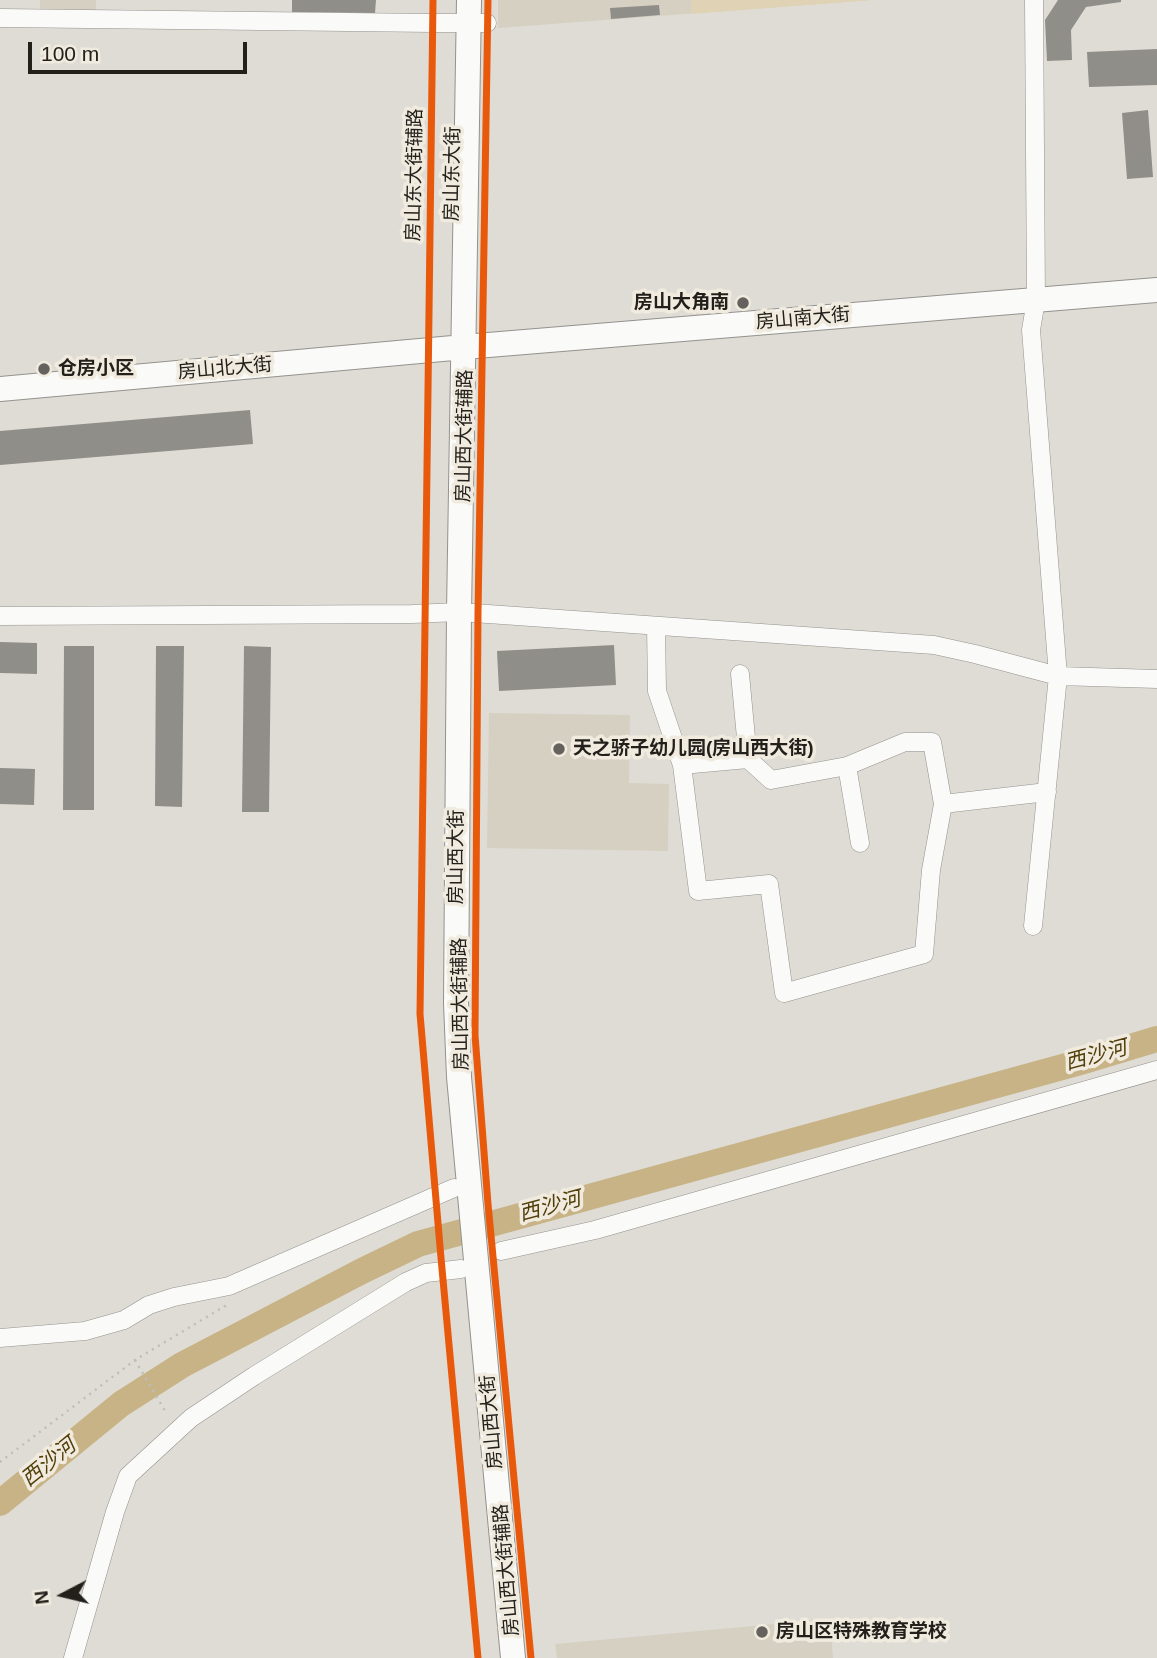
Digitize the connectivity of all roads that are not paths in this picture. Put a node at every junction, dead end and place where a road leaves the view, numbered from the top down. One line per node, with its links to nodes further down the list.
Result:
1 (1034, 0): 5 (street)
2 (467, 14): 3 (street); 6 (main road, 房山东大街)
3 (0, 18)
4 (1157, 290): 5 (main road, 房山南大街)
5 (1036, 300): 6 (main road, 房山南大街); 12 (street)
6 (457, 348): 7 (main road, 房山北大街); 8 (main road, 房山西大街)
7 (0, 389)
8 (453, 612): 9 (street); 10 (street); 22 (main road, 房山西大街)
9 (0, 616)
10 (656, 626): 12 (street); 15 (street)
11 (740, 674): 14 (street)
12 (1059, 676): 13 (street); 17 (street)
13 (1157, 679)
14 (748, 759): 15 (street); 16 (street)
15 (682, 765): 18 (street)
16 (847, 766): 18 (street); 19 (street)
17 (1047, 792): 18 (street); 20 (street)
18 (943, 804)
19 (860, 843)
20 (1033, 926)
21 (1157, 1070): 23 (street)
22 (460, 1200): 24 (main road, 房山西大街); 25 (street)
23 (501, 1251)
24 (466, 1259): 26 (street); 27 (main road, 房山西大街); 28 (main road, 房山西大街)
25 (0, 1338)
26 (73, 1658)
27 (498, 1658)
28 (513, 1658)

